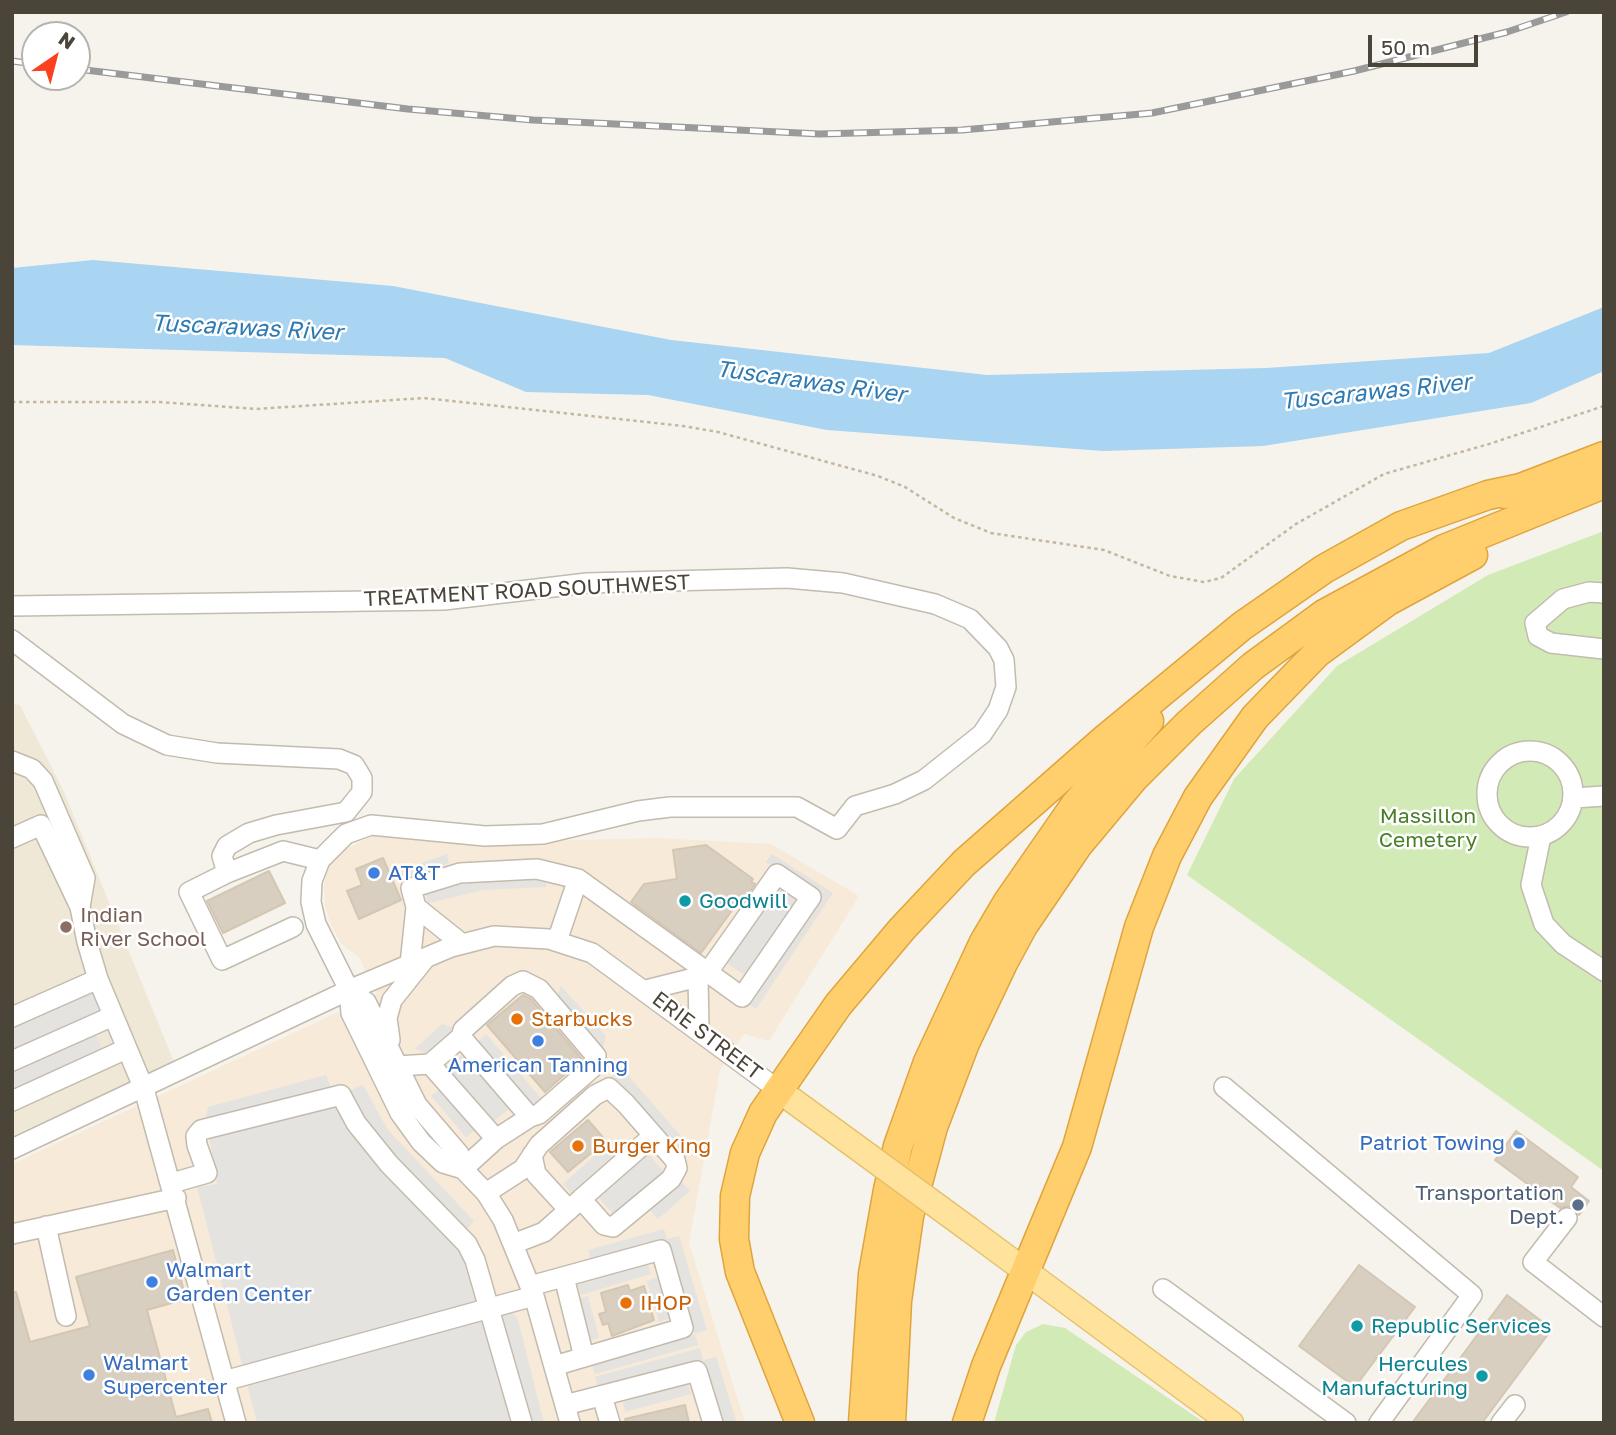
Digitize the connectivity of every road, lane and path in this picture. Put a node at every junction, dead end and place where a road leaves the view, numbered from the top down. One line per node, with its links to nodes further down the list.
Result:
1 (12, 402): 2 (path)
2 (1604, 406)
3 (1604, 456): 5 (highway)
4 (1604, 484): 76 (highway)
5 (1521, 488): 42 (highway); 75 (highway)
6 (1604, 497): 57 (highway)
7 (1604, 593): 10 (street)
8 (12, 606): 14 (street, TREATMENT ROAD SOUTHWEST)
9 (12, 640): 19 (street)
10 (1604, 649)
11 (12, 761): 21 (street)
12 (1604, 796): 13 (street)
13 (1574, 798): 15 (street); 15 (street)
14 (519, 836): 17 (street, TREATMENT ROAD SOUTHWEST); 18 (street)
15 (1541, 836): 27 (street)
16 (12, 838): 21 (street)
17 (320, 860): 19 (street); 30 (street)
18 (519, 869): 20 (street); 22 (street)
19 (228, 873): 23 (street)
20 (578, 879): 24 (street); 28 (street)
21 (80, 906): 29 (street)
22 (416, 907): 25 (street); 26 (street)
23 (293, 927)
24 (557, 941): 25 (street, ERIE STREET); 31 (street, ERIE STREET)
25 (461, 943): 26 (street, ERIE STREET)
26 (418, 960): 30 (street, ERIE STREET); 38 (street)
27 (1604, 971)
28 (703, 973): 28 (street); 31 (street); 34 (street)
29 (98, 979): 32 (street); 33 (street)
30 (349, 990): 38 (street); 41 (street, ERIE STREET); 49 (street)
31 (646, 990): 34 (street, ERIE STREET)
32 (113, 1016): 36 (street); 37 (street)
33 (12, 1017)
34 (699, 1029): 42 (street, ERIE STREET)
35 (461, 1037): 39 (street); 44 (street); 44 (street)
36 (126, 1049): 41 (street); 43 (street)
37 (12, 1061)
38 (395, 1063): 39 (street); 49 (street)
39 (430, 1064): 45 (street)
40 (1224, 1087): 80 (street)
41 (144, 1089): 47 (street, ERIE STREET); 50 (street)
42 (777, 1089): 57 (main road, ERIE STREET, bridge); 74 (highway)
43 (12, 1101)
44 (530, 1116): 45 (street)
45 (496, 1139): 49 (street)
46 (649, 1140): 48 (street); 52 (street); 52 (street)
47 (12, 1149)
48 (532, 1155): 51 (street); 52 (street)
49 (463, 1169): 51 (street)
50 (174, 1191): 54 (street); 61 (street); 66 (street)
51 (486, 1193): 56 (street)
52 (575, 1204): 56 (street)
53 (1567, 1218): 63 (street)
54 (46, 1226): 55 (street); 62 (street)
55 (12, 1234)
56 (513, 1244): 60 (street)
57 (1026, 1272): 77 (highway); 78 (main road, ERIE STREET)
58 (564, 1277): 60 (street); 64 (street); 64 (street)
59 (1163, 1289): 79 (street)
60 (532, 1291): 61 (street); 65 (street)
61 (489, 1309): 66 (street); 71 (street)
62 (66, 1316)
63 (1604, 1317)
64 (584, 1357): 65 (street)
65 (554, 1366): 69 (street)
66 (224, 1381): 70 (street)
67 (602, 1395): 69 (street); 72 (street); 73 (street)
68 (1516, 1405): 81 (street)
69 (567, 1414)
70 (236, 1423)
71 (522, 1423)
72 (610, 1423)
73 (713, 1423)
74 (800, 1423)
75 (863, 1423)
76 (891, 1423)
77 (967, 1423)
78 (1231, 1423)
79 (1346, 1423)
80 (1379, 1423)
81 (1501, 1423)

